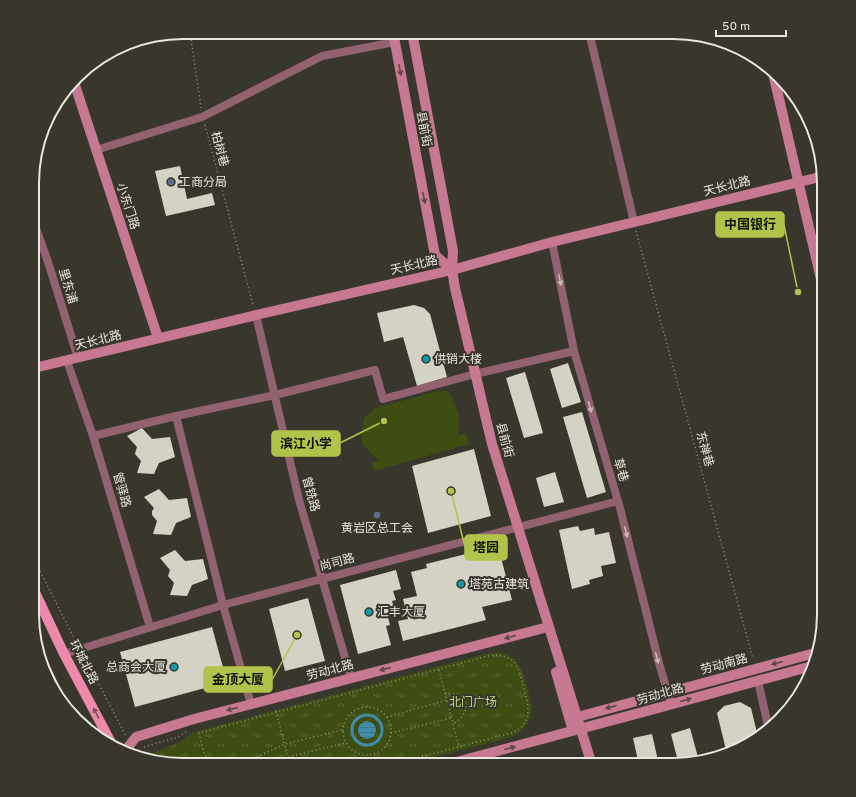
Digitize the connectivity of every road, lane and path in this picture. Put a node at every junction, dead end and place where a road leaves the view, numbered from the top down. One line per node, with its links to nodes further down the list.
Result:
1 (191, 39): 8 (path, 柏树巷)
2 (386, 39): 8 (street)
3 (394, 39): 16 (street, 县前街, one-way to 16)
4 (413, 39): 16 (street, 县前街)
5 (591, 39): 12 (street)
6 (775, 81): 11 (street)
7 (76, 87): 9 (street, 小东门路)
8 (202, 117): 9 (street); 17 (path, 柏树巷)
9 (96, 150): 18 (street, 小东门路)
10 (817, 178): 11 (street, 天长北路)
11 (798, 182): 12 (street, 天长北路); 15 (street)
12 (634, 222): 14 (street, 天长北路); 38 (path, 东禅巷)
13 (39, 236): 20 (street, 里东浦)
14 (552, 242): 16 (street, 天长北路); 19 (street, 草巷, one-way to 19)
15 (817, 262)
16 (452, 270): 17 (street, 天长北路); 23 (street, 县前街)
17 (256, 314): 18 (street, 天长北路); 24 (street, 曾铣路)
18 (158, 338): 20 (street, 天长北路)
19 (574, 351): 23 (street); 27 (street, 草巷, one-way to 27)
20 (78, 358): 21 (street, 天长北路)
21 (67, 361): 22 (street, 天长北路); 26 (street, 管驿路)
22 (39, 367)
23 (476, 374): 24 (street); 28 (street, 县前街)
24 (275, 396): 25 (street); 29 (street, 曾铣路)
25 (176, 416): 26 (street); 31 (street)
26 (93, 436): 32 (street, 管驿路)
27 (618, 502): 28 (street, 尚司路); 42 (street, 草巷, one-way to 42)
28 (517, 527): 29 (street, 尚司路); 33 (street, 县前街)
29 (322, 579): 31 (street, 尚司路); 39 (street, 曾铣路)
30 (39, 602): 34 (main road, 环城北路)
31 (223, 605): 32 (street, 尚司路); 44 (street)
32 (150, 627): 34 (street, 尚司路)
33 (545, 628): 39 (street, 劳动北路, one-way to 39); 49 (street, 县前街)
34 (64, 654): 55 (main road, 环城北路, one-way to 34)
35 (811, 654): 38 (street, 劳动南路, one-way to 38)
36 (807, 667): 40 (street, 劳动北路)
37 (439, 669): 41 (path); 46 (path); 59 (path)
38 (755, 669): 42 (street, 劳动南路)
39 (351, 678): 44 (street, 劳动北路)
40 (758, 680): 45 (street, 劳动北路, one-way to 40); 50 (street)
41 (445, 693): 43 (path); 51 (path)
42 (667, 693): 45 (street, 草巷); 49 (street, 劳动南路, one-way to 49)
43 (447, 700): 47 (path); 48 (path)
44 (252, 704): 58 (street, 劳动北路, one-way to 58)
45 (671, 704): 53 (street, 劳动北路)
46 (276, 711): 57 (path); 60 (path)
47 (387, 717): 52 (path); 54 (path)
48 (452, 718): 51 (path); 54 (path)
49 (573, 718): 53 (street, 县前街)
50 (767, 723)
51 (453, 724): 59 (path)
52 (342, 730): 56 (path); 57 (path)
53 (577, 730): 64 (street, 劳动北路, one-way to 53); 65 (street, 县前街)
54 (391, 734): 56 (path)
55 (108, 737)
56 (346, 743): 62 (path)
57 (285, 744): 61 (path); 62 (path)
58 (129, 747)
59 (459, 747): 63 (path)
60 (205, 758)
61 (255, 758)
62 (288, 758)
63 (417, 758)
64 (471, 758)
65 (590, 758)

